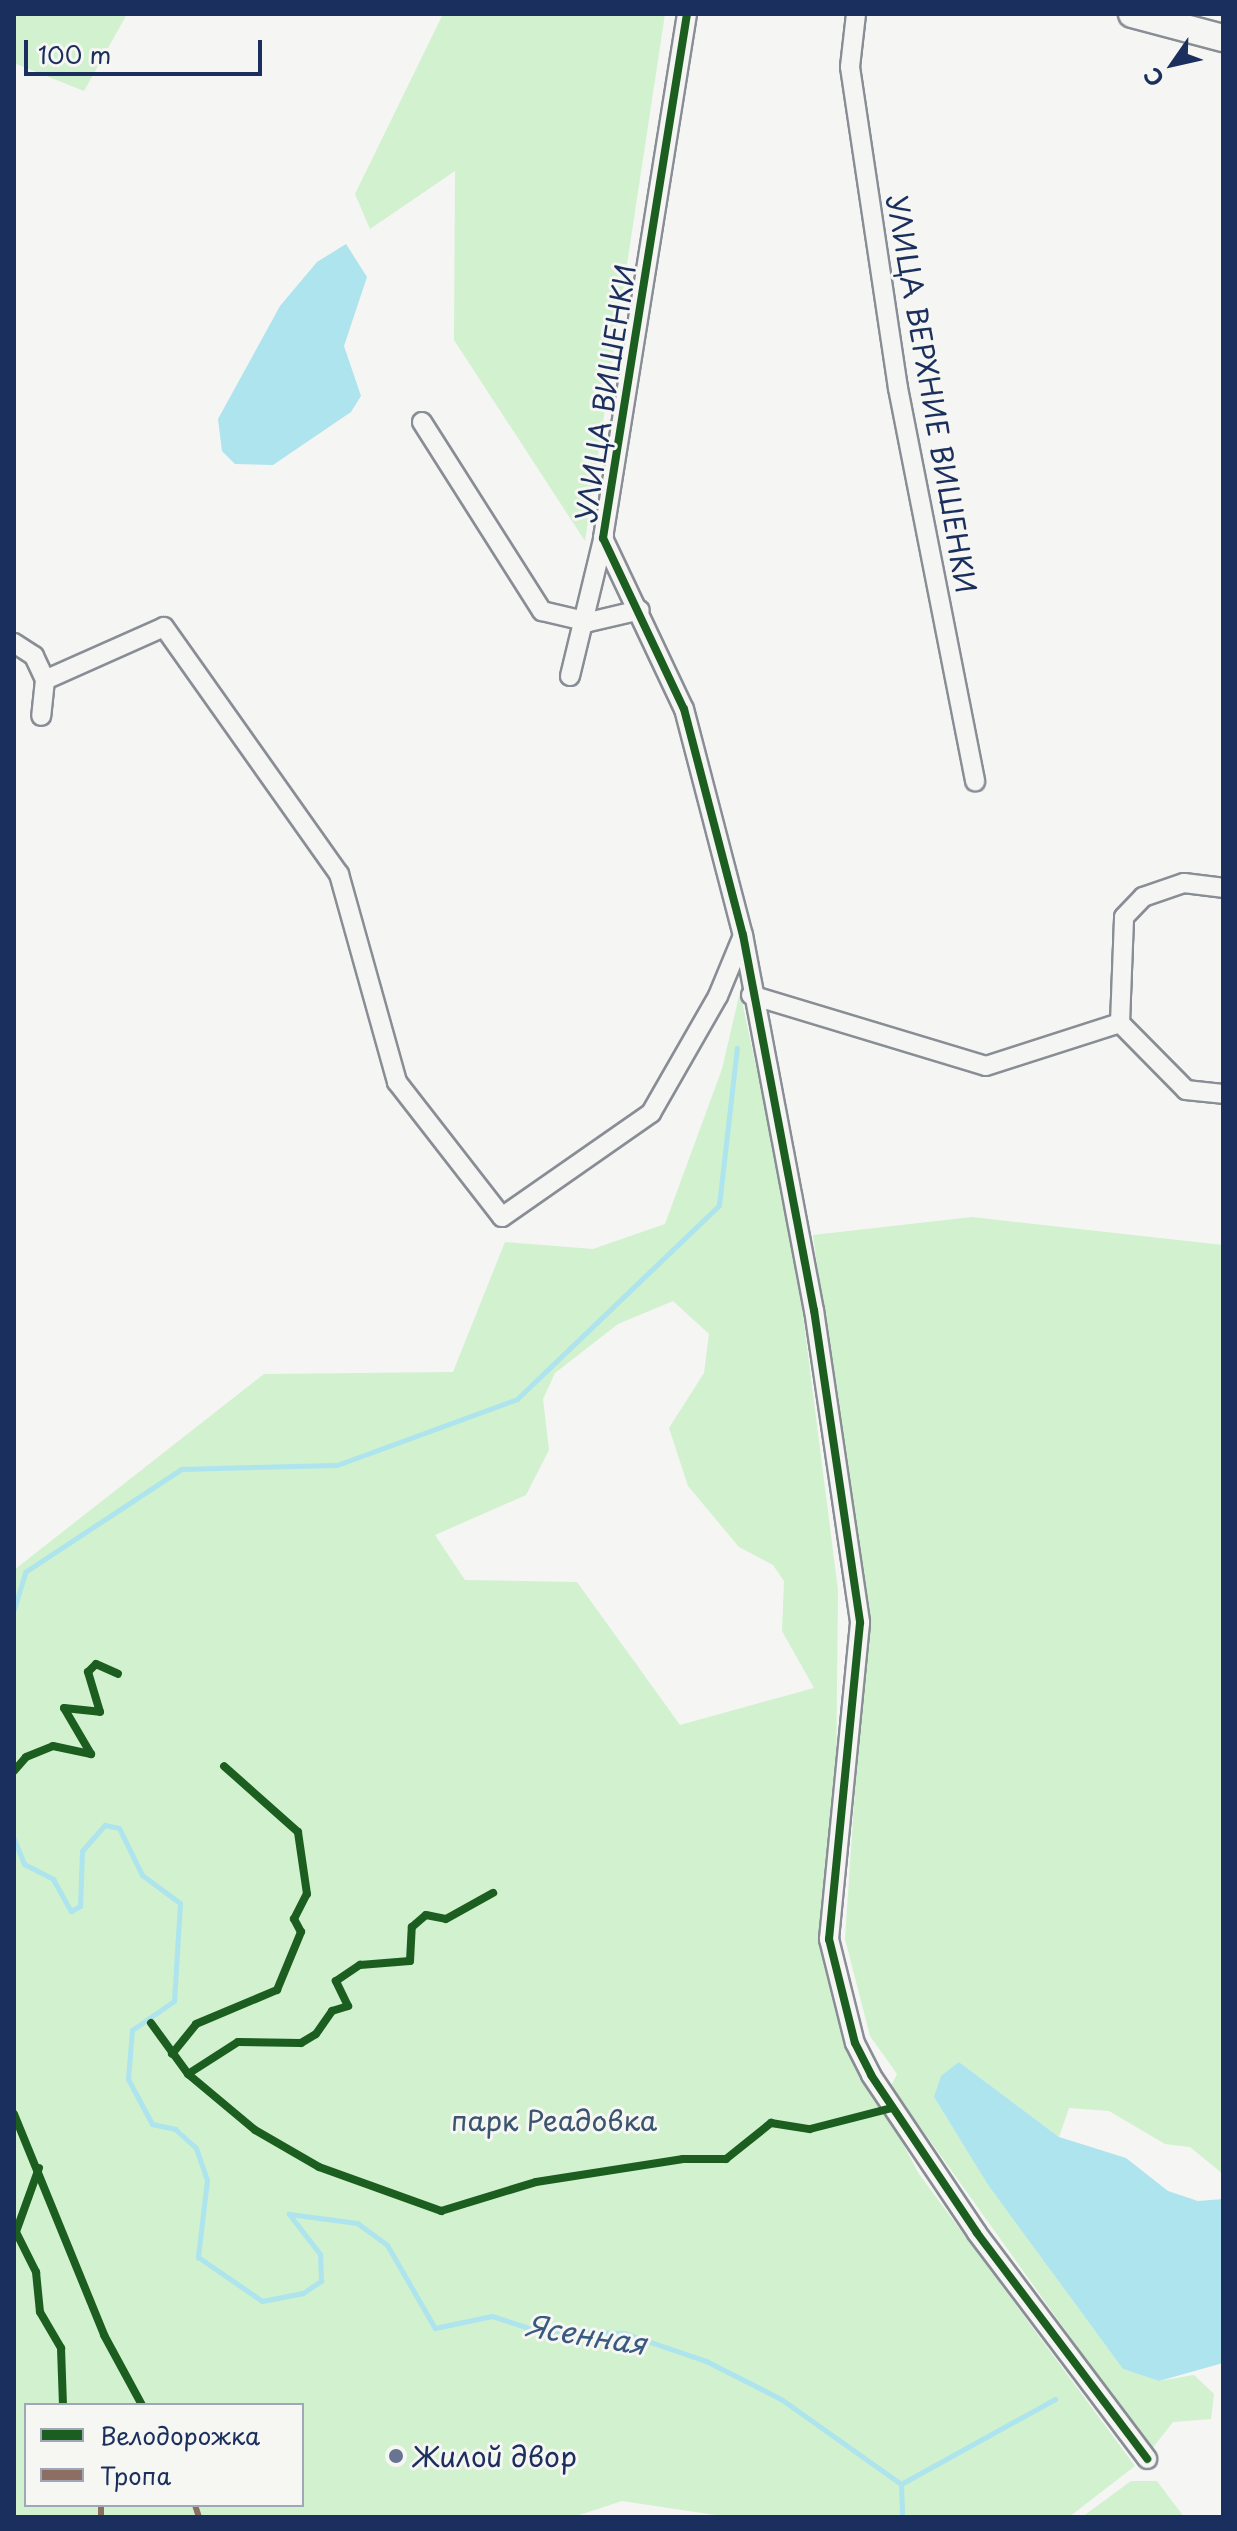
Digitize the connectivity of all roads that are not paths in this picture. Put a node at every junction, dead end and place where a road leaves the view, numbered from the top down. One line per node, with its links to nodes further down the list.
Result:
1 (687, 14): 6 (street, УЛИЦА ВИШЕНКИ)
2 (856, 14): 13 (street, УЛИЦА ВЕРХНИЕ ВИШЕНКИ)
3 (1132, 14): 4 (main road)
4 (1223, 38)
5 (422, 422): 8 (street)
6 (604, 535): 7 (street, УЛИЦА ВИШЕНКИ); 8 (street)
7 (640, 610): 8 (street); 15 (street, УЛИЦА ВИШЕНКИ)
8 (584, 621): 10 (street)
9 (14, 643): 11 (street)
10 (570, 676)
11 (45, 680): 12 (street); 15 (street)
12 (41, 716)
13 (975, 782)
14 (1223, 888): 17 (street)
15 (743, 935): 16 (street, УЛИЦА ВИШЕНКИ)
16 (751, 995): 17 (street); 19 (street, УЛИЦА ВИШЕНКИ)
17 (1120, 1023): 18 (street)
18 (1223, 1094)
19 (1147, 2459)

